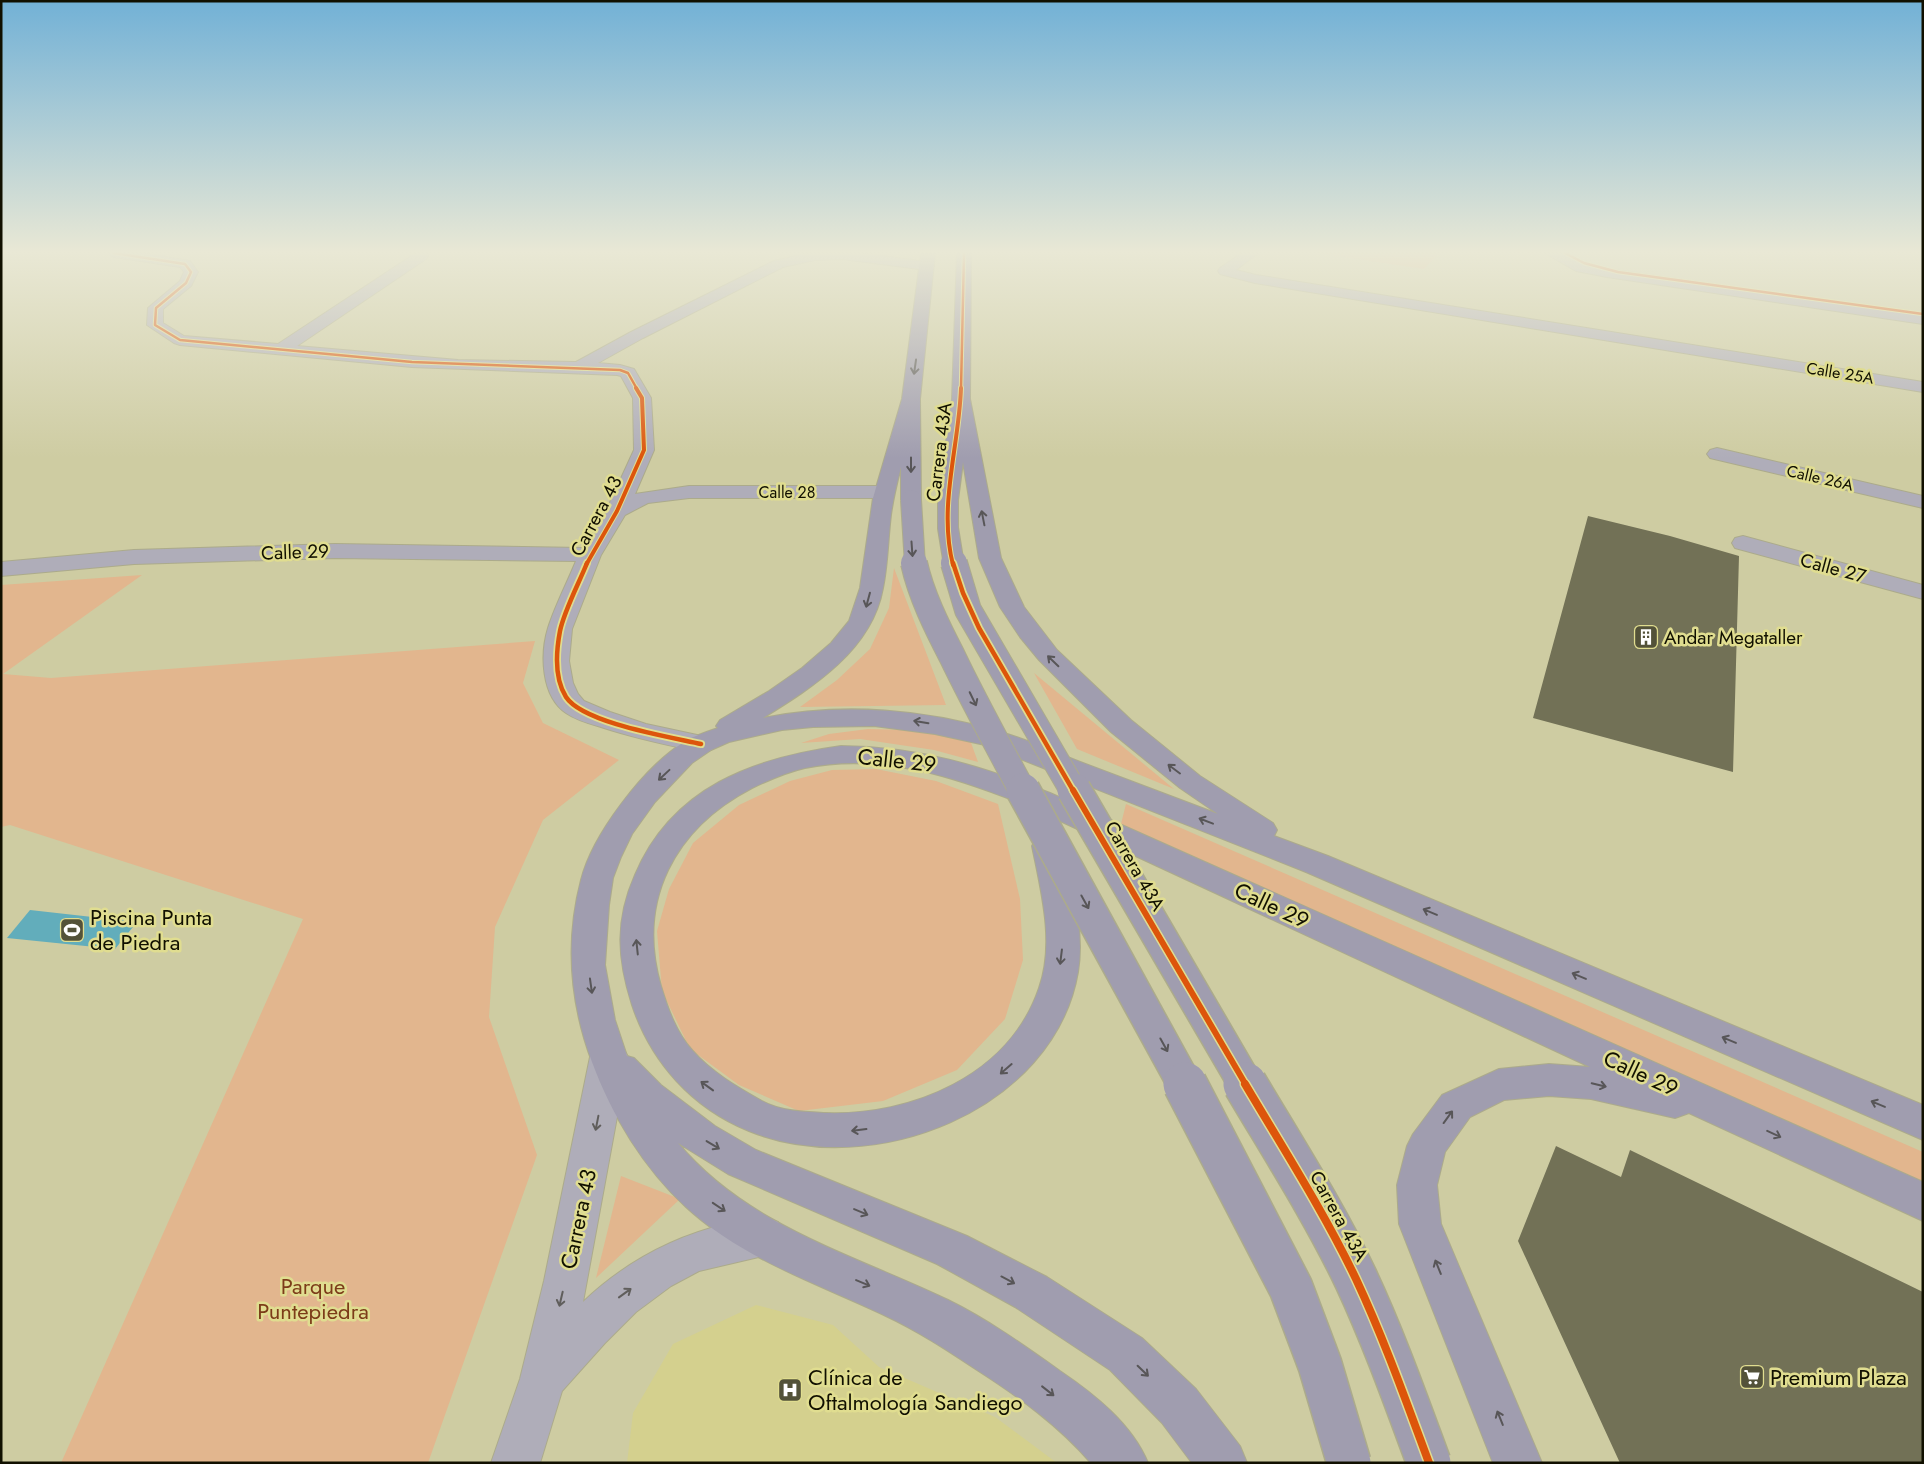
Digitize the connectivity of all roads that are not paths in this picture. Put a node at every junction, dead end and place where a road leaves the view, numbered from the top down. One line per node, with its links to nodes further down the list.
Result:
1 (155, 321): 8 (street)
2 (323, 321): 8 (street)
3 (665, 321): 7 (street)
4 (920, 321): 16 (main road, Carrera 43A, one-way to 16)
5 (963, 321): 12 (main road, Carrera 43A)
6 (1516, 321): 11 (street, Calle 25A)
7 (618, 347): 9 (street); 10 (street)
8 (280, 350): 9 (street)
9 (579, 366): 10 (street)
10 (620, 370): 14 (street, Carrera 43)
11 (1923, 387)
12 (961, 399): 25 (main road, one-way to 12); 36 (main road, Carrera 43A, bridge)
13 (1717, 454): 17 (street, Calle 26A)
14 (636, 471): 15 (street, Calle 28); 18 (street, Carrera 43)
15 (689, 492): 16 (street, Calle 28); 18 (street, Calle 28)
16 (898, 496): 23 (main road, one-way to 23); 24 (main road, Carrera 43A, one-way to 24, bridge)
17 (1923, 502)
18 (617, 511): 20 (street, Carrera 43)
19 (1743, 543): 22 (street, Calle 27)
20 (590, 555): 21 (street, Calle 29); 23 (street, Carrera 43)
21 (1, 569)
22 (1923, 592)
23 (701, 744): 25 (main road, Calle 29, one-way to 23); 26 (main road, Calle 29, one-way to 26)
24 (1041, 823): 27 (main road, Calle 29, one-way to 27, bridge); 35 (main road, Carrera 43A, one-way to 35, bridge)
25 (1316, 864): 28 (main road, Calle 29, one-way to 25)
26 (609, 1057): 30 (main road, Calle 29, one-way to 30); 31 (street, Carrera 43, one-way to 31); 34 (main road, one-way to 34)
27 (1730, 1114): 29 (main road, Calle 29, one-way to 29); 37 (main road, one-way to 27)
28 (1923, 1123)
29 (1923, 1202)
30 (763, 1236): 31 (street, Carrera 43, one-way to 30); 33 (main road, Calle 29, one-way to 33)
31 (542, 1379): 32 (street, Carrera 43)
32 (515, 1463)
33 (1124, 1463)
34 (1223, 1463)
35 (1349, 1463)
36 (1429, 1463)
37 (1518, 1463)

